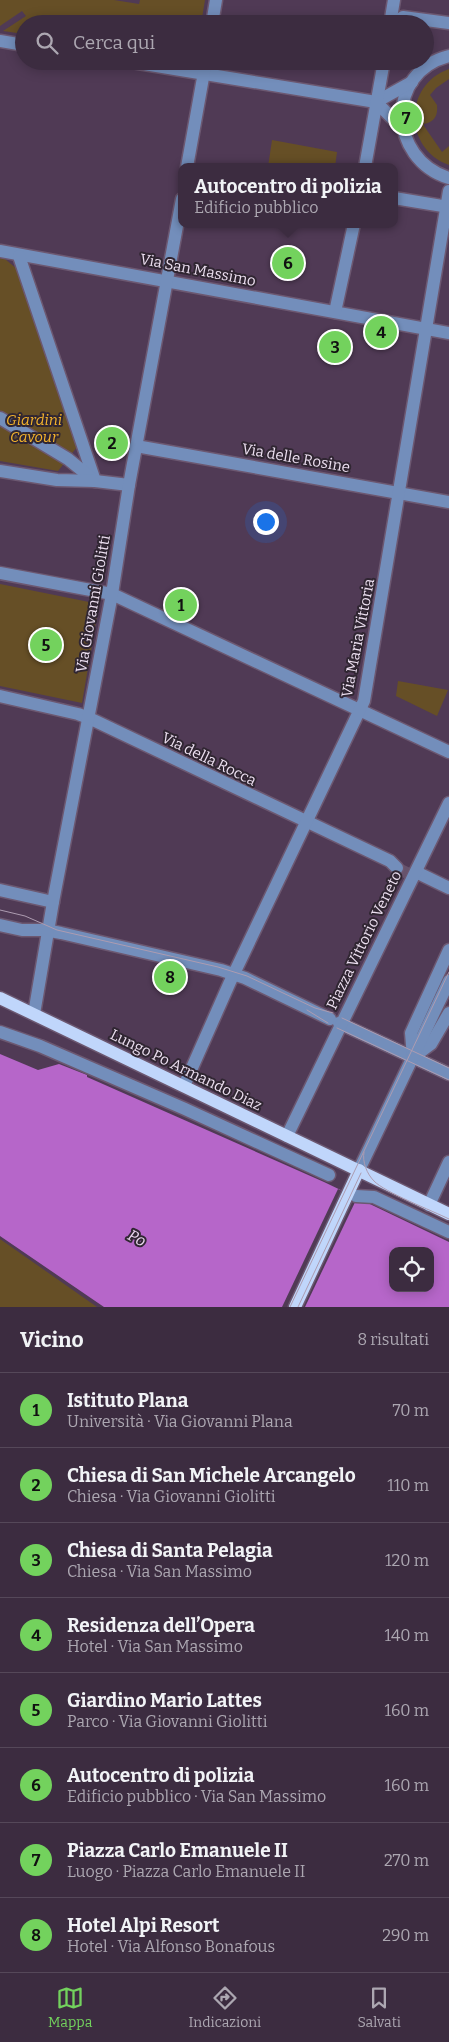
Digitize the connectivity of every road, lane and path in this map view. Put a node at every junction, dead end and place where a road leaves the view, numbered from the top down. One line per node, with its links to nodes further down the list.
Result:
1 (216, 0): 3 (street)
2 (394, 0): 4 (street)
3 (214, 15)
4 (392, 15)
5 (434, 22): 6 (street)
6 (449, 24)
7 (0, 41): 8 (street)
8 (15, 44)
9 (449, 56): 10 (street)
10 (436, 62): 11 (street)
11 (434, 65)
12 (203, 70): 20 (street)
13 (219, 70): 18 (street)
14 (382, 70): 18 (street)
15 (423, 70): 17 (street)
16 (430, 70): 22 (street)
17 (412, 82): 18 (street); 19 (street)
18 (376, 102): 19 (street); 21 (street)
19 (403, 129): 22 (street)
20 (188, 163)
21 (366, 163)
22 (426, 167): 23 (street)
23 (449, 178)
24 (449, 191): 26 (street, Via Maria Vittoria)
25 (398, 199): 26 (street)
26 (447, 207): 33 (street, Via Maria Vittoria)
27 (178, 222): 31 (street, Via Giovanni Giolitti)
28 (353, 228): 32 (street)
29 (0, 252): 30 (street, Via San Massimo)
30 (18, 256): 31 (street, Via San Massimo); 38 (street)
31 (168, 280): 32 (street, Via San Massimo); 36 (street, Via Giovanni Giolitti)
32 (335, 312): 33 (street, Via San Massimo)
33 (427, 328): 34 (street, Via San Massimo); 40 (street, Via Maria Vittoria)
34 (449, 333)
35 (0, 418): 38 (street)
36 (136, 446): 39 (street, Via Giovanni Giolitti); 40 (street, Via delle Rosine)
37 (0, 470): 38 (street)
38 (95, 481): 39 (street)
39 (129, 485): 43 (street, Via Giovanni Giolitti)
40 (399, 493): 41 (street, Via delle Rosine); 45 (street, Via Maria Vittoria)
41 (449, 502)
42 (0, 573): 43 (street)
43 (112, 594): 45 (street); 46 (street, Via Giovanni Giolitti)
44 (0, 696): 46 (street, Via della Rocca)
45 (360, 710): 47 (street); 49 (street, Via Maria Vittoria)
46 (89, 718): 49 (street, Via della Rocca); 53 (street, Via Giovanni Giolitti)
47 (449, 752)
48 (449, 803): 50 (street, Piazza Vittorio Veneto)
49 (306, 822): 50 (street, Via della Rocca); 57 (street, Via Maria Vittoria)
50 (407, 871): 51 (street, Piazza Vittorio Veneto); 62 (street, Piazza Vittorio Veneto)
51 (449, 888)
52 (0, 890): 53 (street)
53 (53, 902): 55 (street, Via Giovanni Giolitti)
54 (0, 925): 55 (street)
55 (48, 931): 57 (street); 61 (street, Via Giovanni Giolitti)
56 (449, 950): 64 (street)
57 (234, 974): 62 (street); 66 (street, Via Maria Vittoria)
58 (449, 981): 64 (street)
59 (0, 998): 61 (main road, Lungo Po Armando Diaz)
60 (449, 1013): 64 (street)
61 (34, 1014): 66 (main road, Lungo Po Armando Diaz)
62 (337, 1022): 64 (street, Piazza Vittorio Veneto); 67 (street, Piazza Vittorio Veneto)
63 (0, 1032): 70 (street)
64 (413, 1057): 65 (street, Piazza Vittorio Veneto); 69 (street)
65 (449, 1074)
66 (184, 1086): 67 (main road, Lungo Po Armando Diaz)
67 (286, 1136): 69 (main road, Lungo Po Armando Diaz)
68 (449, 1162): 72 (street)
69 (359, 1170): 71 (main road); 72 (main road, Lungo Po Armando Diaz)
70 (329, 1176)
71 (352, 1195): 74 (street); 75 (main road)
72 (430, 1205): 73 (main road, Lungo Po Armando Diaz)
73 (449, 1214)
74 (449, 1232)
75 (295, 1307)

